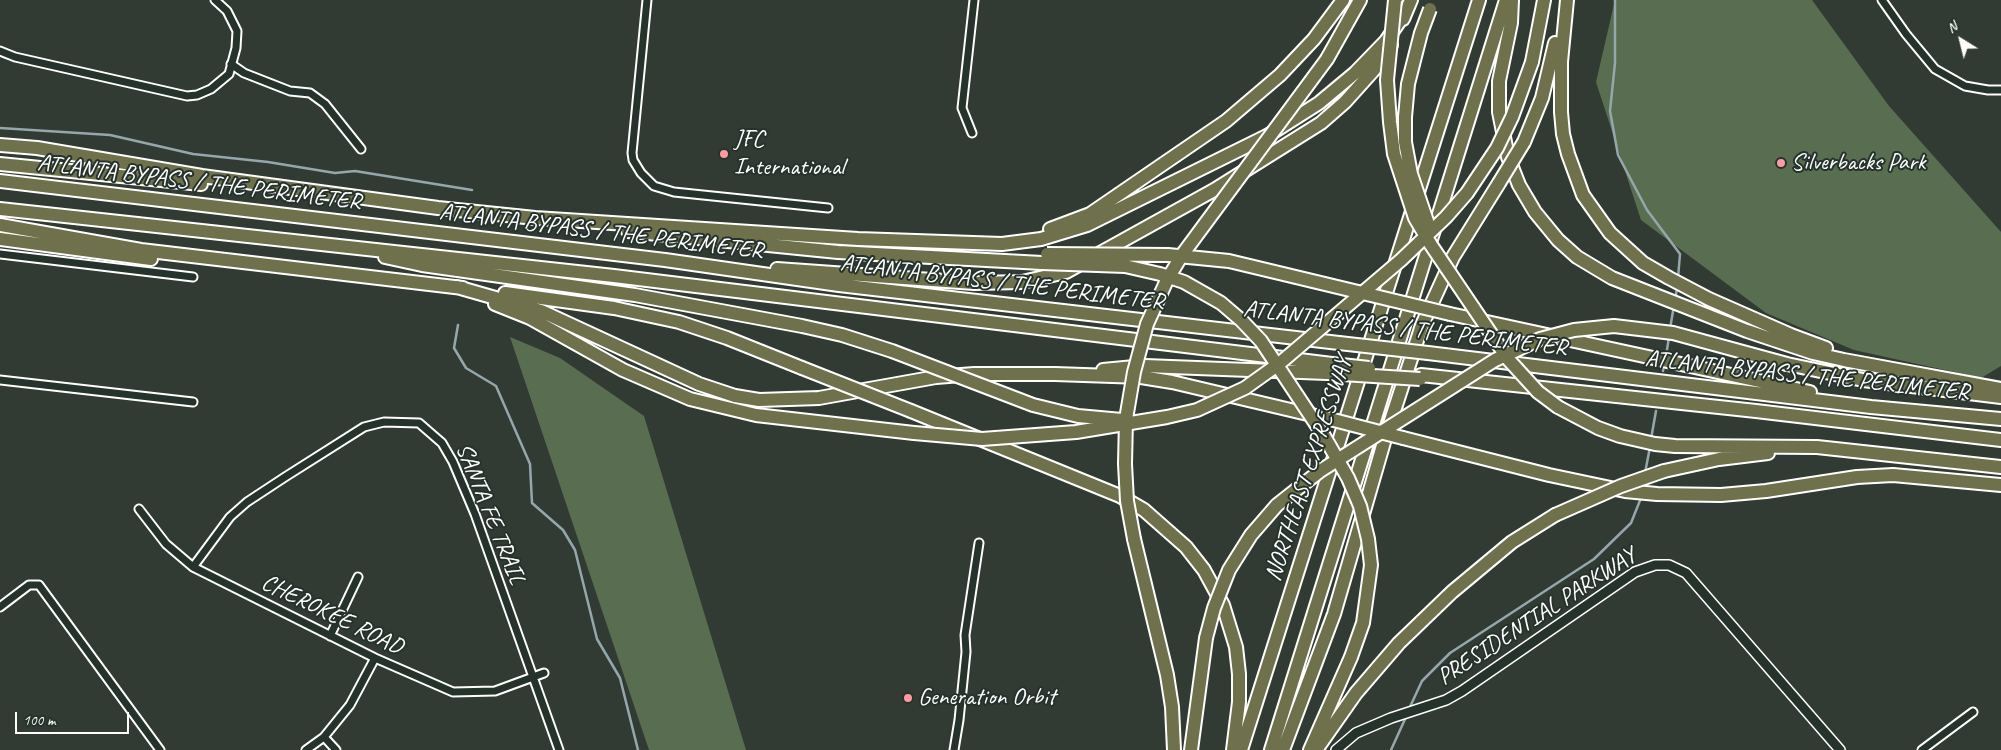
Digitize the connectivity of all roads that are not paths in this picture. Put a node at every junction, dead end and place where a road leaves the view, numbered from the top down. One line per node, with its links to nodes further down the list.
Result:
1 (215, 0): 18 (street)
2 (646, 0): 26 (street)
3 (974, 0): 20 (street)
4 (1343, 0): 32 (highway)
5 (1360, 0): 71 (highway, bridge)
6 (1395, 0): 40 (highway, bridge)
7 (1411, 0): 16 (highway)
8 (1479, 0): 74 (highway, NORTHEAST EXPRESSWAY)
9 (1506, 0): 75 (highway, NORTHEAST EXPRESSWAY)
10 (1512, 0): 42 (highway)
11 (1544, 0): 50 (highway, bridge)
12 (1560, 0): 76 (highway, bridge)
13 (1566, 0): 42 (highway)
14 (1882, 0): 19 (street)
15 (1432, 4): 40 (highway, bridge)
16 (1405, 13): 32 (highway); 36 (highway)
17 (0, 51): 18 (street)
18 (231, 64): 22 (street)
19 (2001, 90)
20 (972, 133)
21 (0, 146): 25 (highway)
22 (361, 149)
23 (0, 164): 25 (highway)
24 (0, 180): 36 (highway, ATLANTA BYPASS / THE PERIMETER)
25 (343, 195): 28 (highway)
26 (828, 208)
27 (0, 209): 31 (highway, ATLANTA BYPASS / THE PERIMETER)
28 (535, 218): 32 (highway); 35 (highway)
29 (0, 225): 34 (highway)
30 (0, 239): 34 (highway)
31 (309, 242): 41 (highway, ATLANTA BYPASS / THE PERIMETER); 50 (highway, bridge)
32 (959, 242)
33 (0, 254): 37 (street)
34 (201, 256): 38 (highway)
35 (1044, 259): 48 (highway, bridge); 77 (highway, bridge)
36 (665, 260): 48 (highway, ATLANTA BYPASS / THE PERIMETER, bridge)
37 (193, 277)
38 (415, 282): 39 (highway); 50 (highway, bridge)
39 (457, 287): 43 (highway); 73 (highway, bridge)
40 (1472, 306): 52 (highway, bridge)
41 (1330, 368): 43 (highway); 51 (highway, ATLANTA BYPASS / THE PERIMETER, bridge)
42 (1900, 370): 45 (highway)
43 (1055, 374): 54 (highway, bridge)
44 (0, 380): 47 (street)
45 (2001, 389)
46 (2001, 397): 72 (highway, bridge)
47 (193, 402)
48 (1871, 407): 49 (highway, ATLANTA BYPASS / THE PERIMETER)
49 (2001, 419)
50 (1142, 421)
51 (2001, 440)
52 (1856, 449): 53 (highway); 78 (highway, bridge)
53 (2001, 466)
54 (2001, 485)
55 (139, 509): 57 (street, CHEROKEE ROAD)
56 (978, 543): 70 (street)
57 (193, 567): 60 (street, CHEROKEE ROAD); 63 (street, SANTA FE TRAIL)
58 (358, 577): 60 (street)
59 (0, 607): 66 (street)
60 (330, 636): 61 (street, CHEROKEE ROAD)
61 (375, 658): 63 (street, CHEROKEE ROAD); 65 (street)
62 (544, 673): 63 (street, CHEROKEE ROAD)
63 (533, 677): 69 (street, SANTA FE TRAIL)
64 (1972, 712): 81 (street)
65 (324, 737): 67 (street); 68 (street)
66 (160, 750)
67 (306, 750)
68 (336, 750)
69 (560, 750)
70 (954, 750)
71 (1174, 750)
72 (1191, 750)
73 (1233, 750)
74 (1241, 750)
75 (1271, 750)
76 (1283, 750)
77 (1310, 750)
78 (1316, 750)
79 (1336, 750): 80 (street, PRESIDENTIAL PARKWAY)
80 (1840, 750)
81 (1922, 750)

